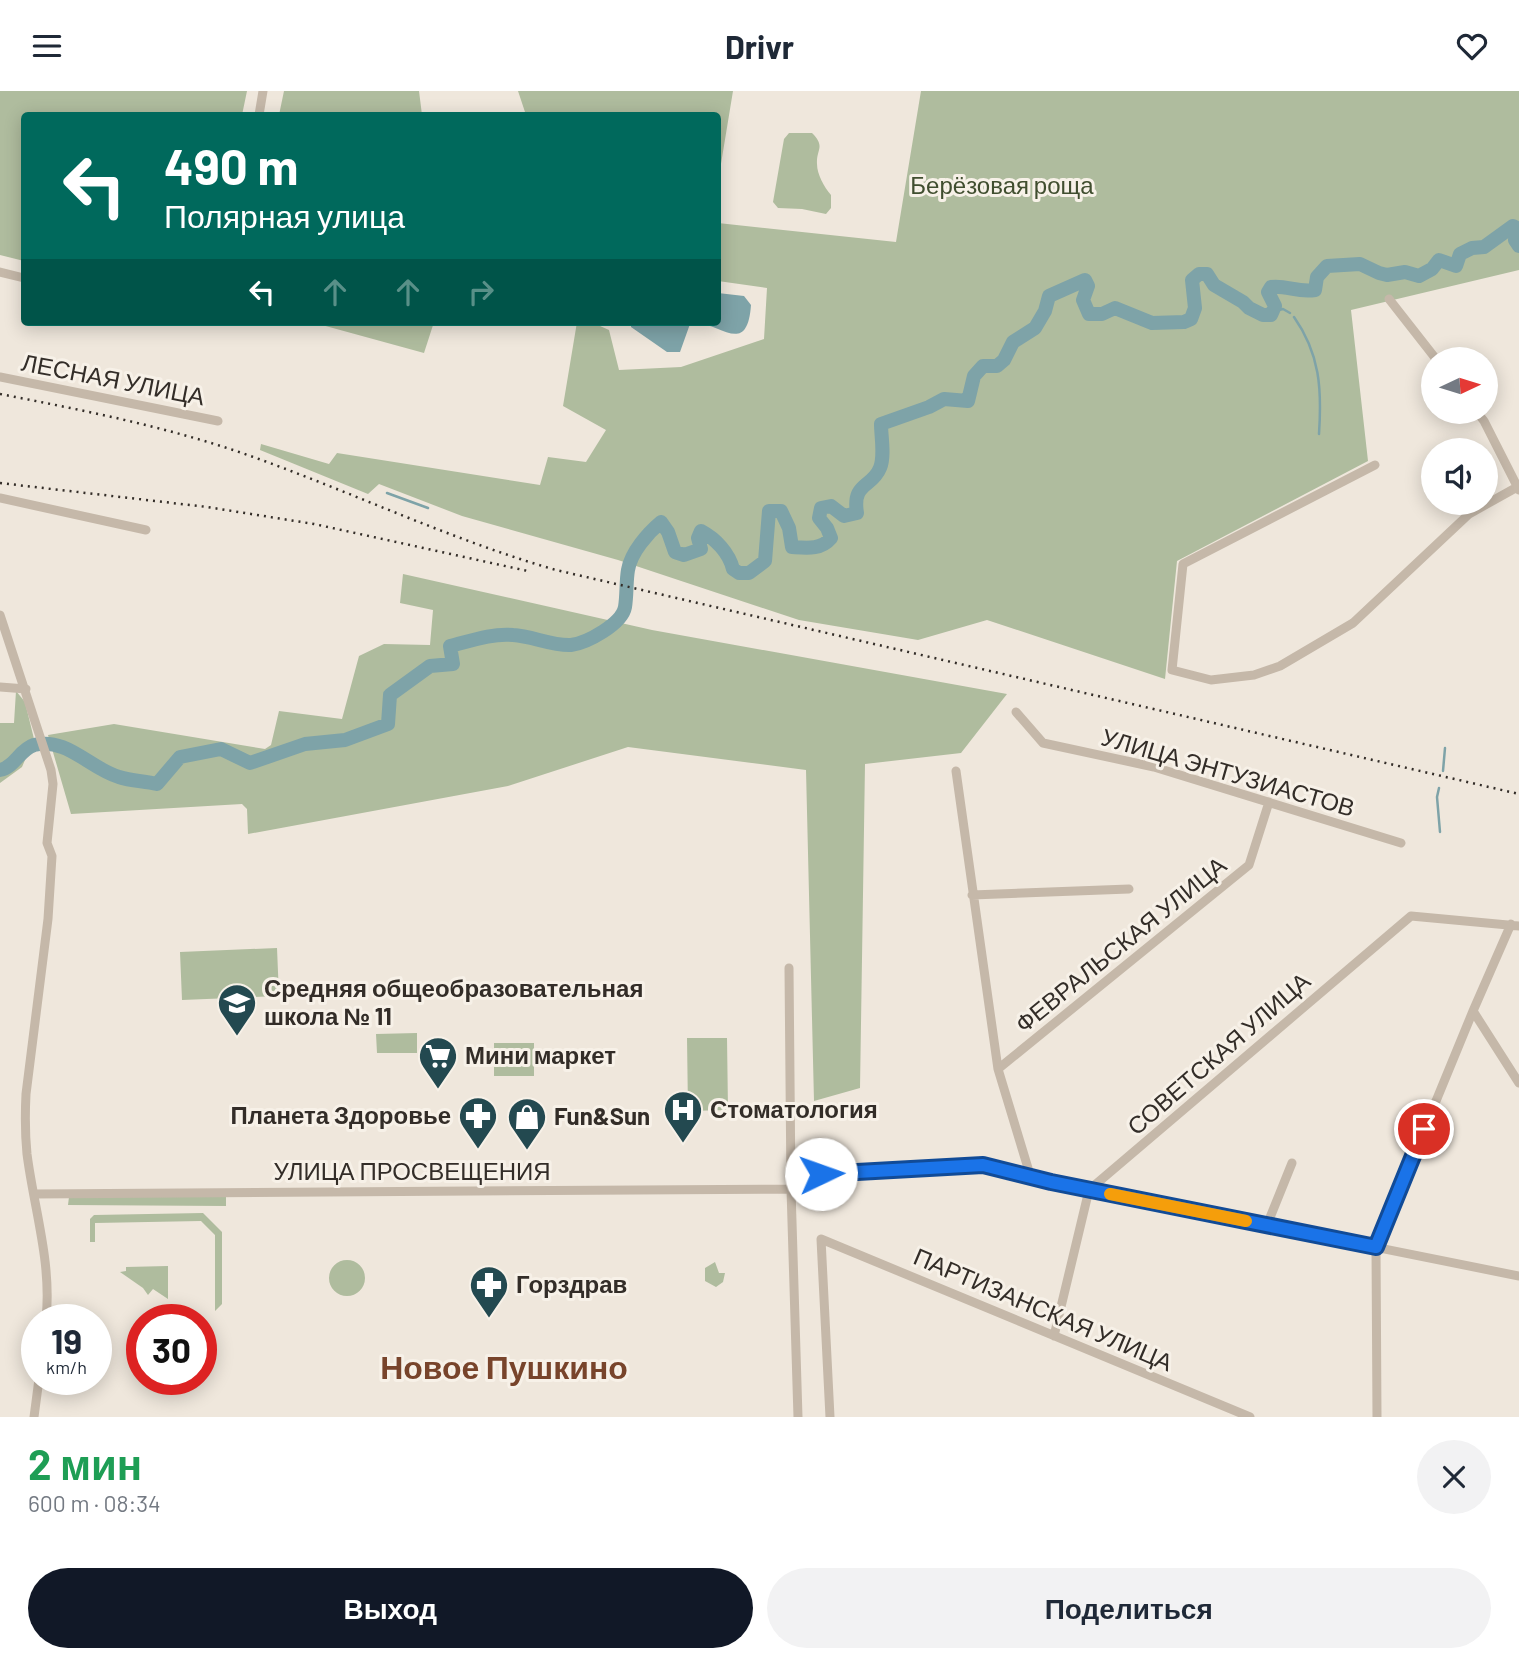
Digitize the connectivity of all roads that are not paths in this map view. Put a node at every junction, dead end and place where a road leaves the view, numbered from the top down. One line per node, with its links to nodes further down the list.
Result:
1 (263, 91): 2 (street)
2 (260, 112)
3 (0, 272): 4 (street)
4 (21, 277)
5 (1389, 299): 6 (street)
6 (1427, 347)
7 (0, 377): 8 (street, ЛЕСНАЯ УЛИЦА)
8 (218, 421)
9 (1486, 424): 11 (street)
10 (1375, 464): 11 (street)
11 (1518, 487)
12 (0, 498): 13 (street)
13 (146, 530)
14 (0, 615): 16 (street)
15 (0, 687): 16 (street)
16 (26, 689): 33 (street)
17 (1016, 712): 19 (street, УЛИЦА ЭНТУЗИАСТОВ)
18 (956, 771): 22 (street)
19 (1269, 802): 20 (street, УЛИЦА ЭНТУЗИАСТОВ); 26 (street, ФЕВРАЛЬСКАЯ УЛИЦА)
20 (1401, 843)
21 (1129, 889): 22 (street)
22 (972, 895): 26 (street)
23 (1515, 925): 25 (street); 32 (street, СОВЕТСКАЯ УЛИЦА)
24 (789, 968): 31 (street)
25 (1473, 1011): 27 (street); 35 (street)
26 (998, 1069): 30 (street)
27 (1519, 1083)
28 (1292, 1163): 34 (street)
29 (821, 1174): 30 (street)
30 (1031, 1178): 32 (street)
31 (791, 1188): 33 (street, УЛИЦА ПРОСВЕЩЕНИЯ); 41 (street)
32 (1089, 1190): 34 (street); 38 (street)
33 (34, 1194): 37 (street)
34 (1267, 1225): 35 (street)
35 (1376, 1247): 36 (street); 44 (street)
36 (1519, 1276)
37 (46, 1304)
38 (1054, 1336): 42 (street, ПАРТИЗАНСКАЯ УЛИЦА); 43 (street, ПАРТИЗАНСКАЯ УЛИЦА)
39 (37, 1395): 40 (street)
40 (34, 1417)
41 (798, 1417)
42 (831, 1417)
43 (1250, 1417)
44 (1377, 1417)

